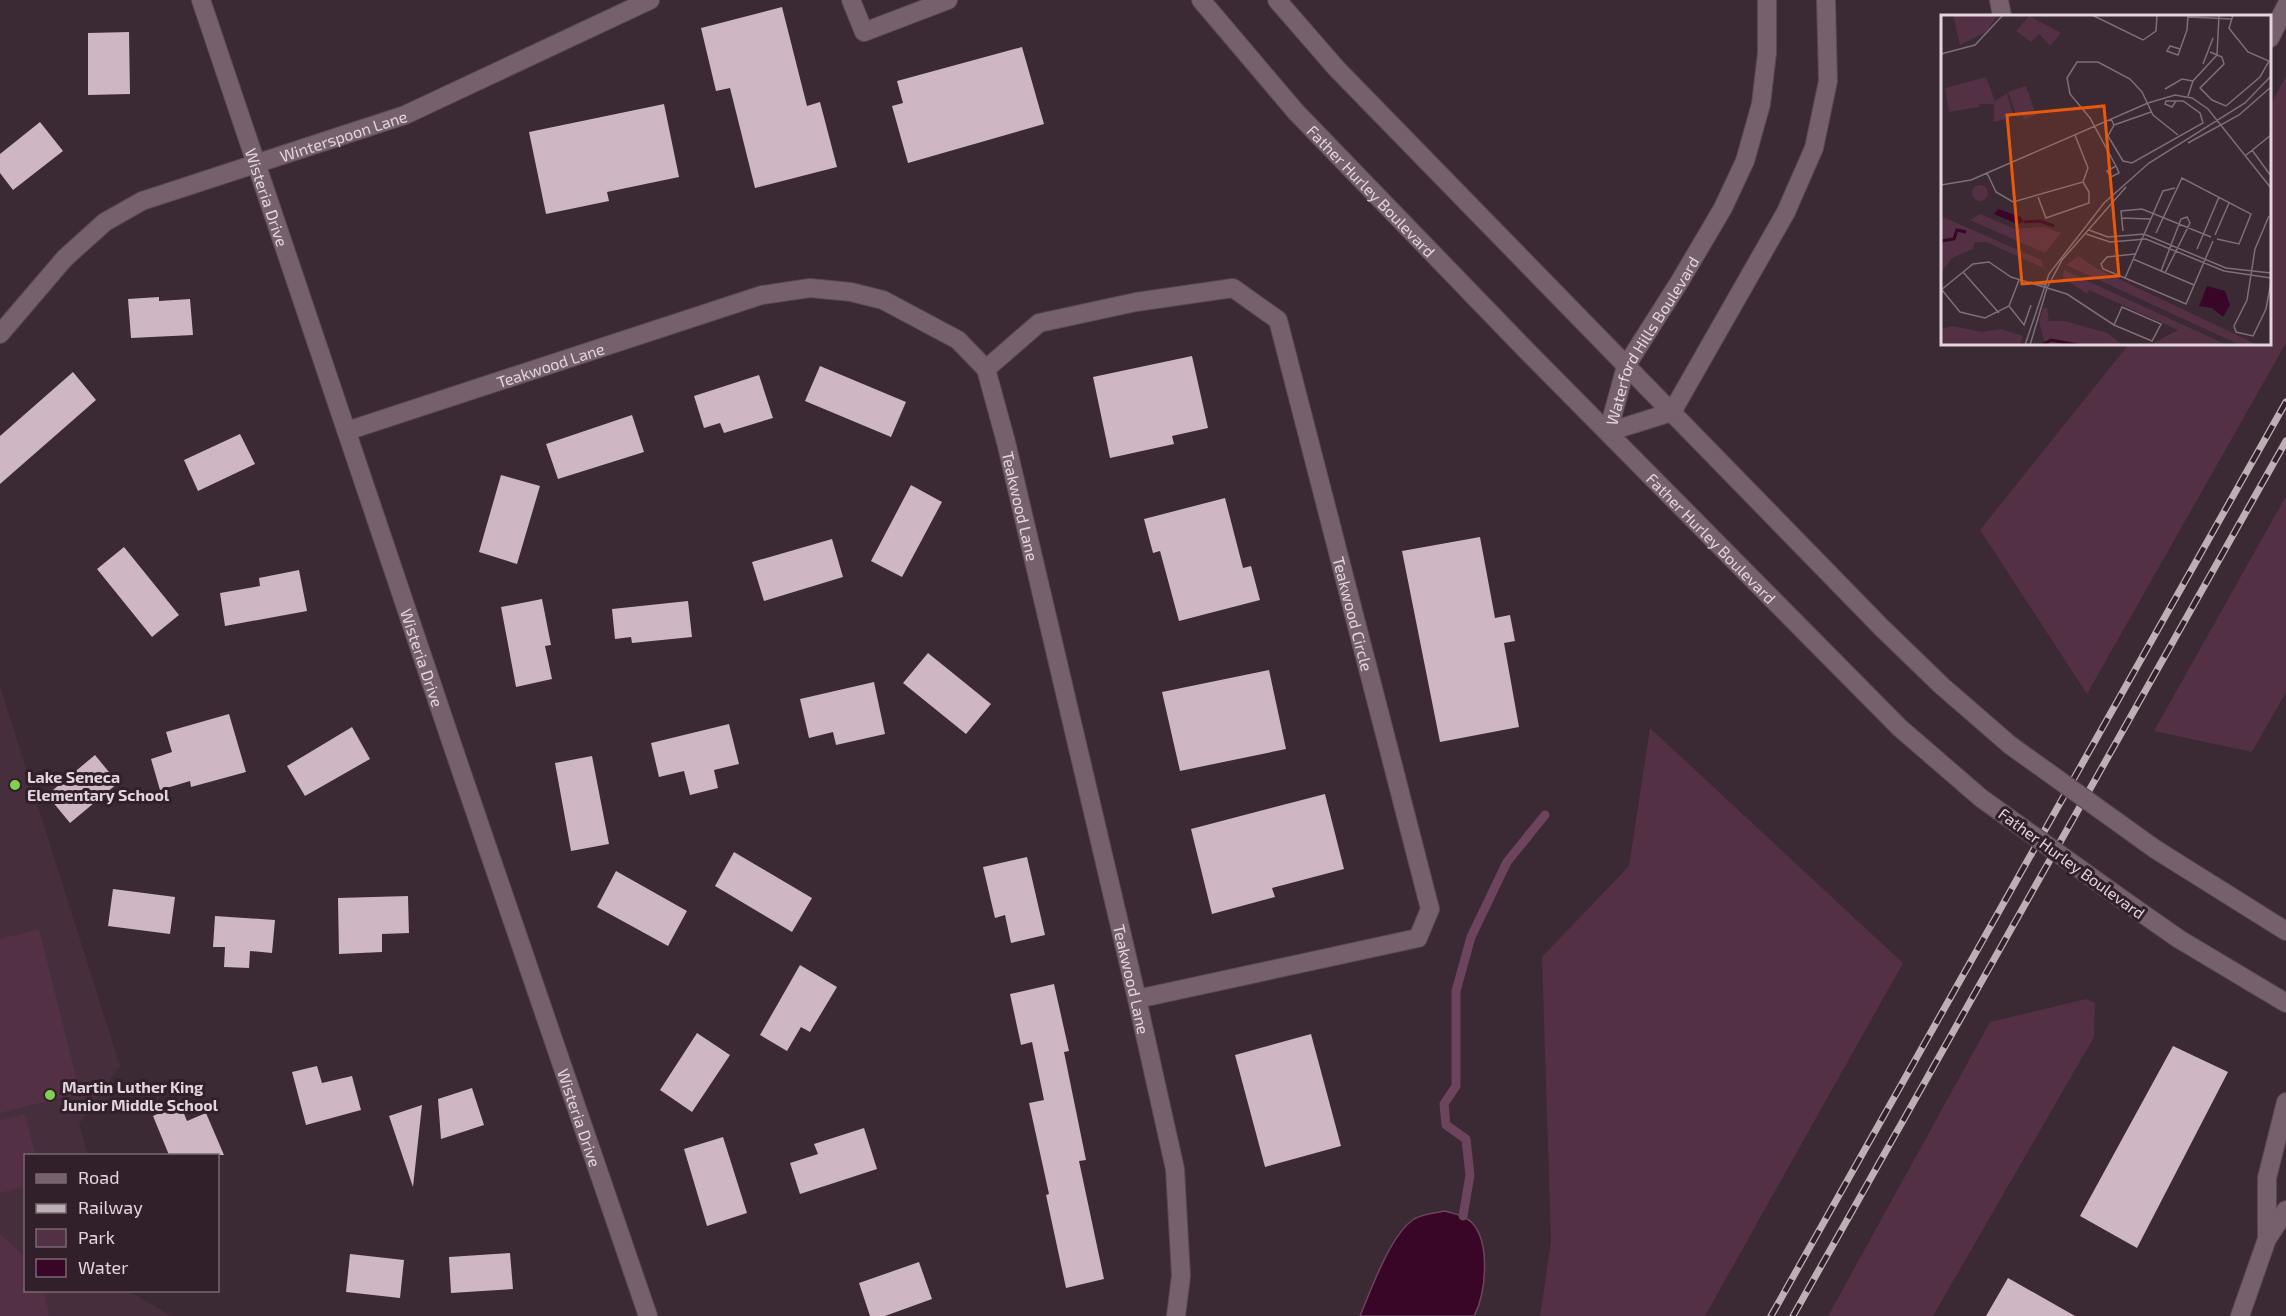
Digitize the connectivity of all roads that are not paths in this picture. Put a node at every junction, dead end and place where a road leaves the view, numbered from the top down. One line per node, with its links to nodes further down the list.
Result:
1 (201, 0): 13 (street, Wisteria Drive)
2 (650, 0): 13 (street, Winterspoon Lane)
3 (851, 0): 4 (street)
4 (948, 0)
5 (1200, 0): 19 (street, Father Hurley Boulevard)
6 (1277, 0): 15 (street)
7 (1767, 0): 15 (street, Waterford Hills Boulevard)
8 (1826, 0): 17 (street)
9 (2000, 0): 11 (street)
10 (2286, 6): 12 (street)
11 (2002, 15)
12 (2271, 36)
13 (257, 164): 14 (street, Winterspoon Lane); 18 (street, Wisteria Drive)
14 (0, 334)
15 (1626, 366): 17 (street); 19 (street, Waterford Hills Boulevard)
16 (986, 369): 18 (street, Teakwood Lane); 21 (street, Teakwood Lane); 21 (street, Teakwood Circle)
17 (1672, 412): 19 (street, Waterford Hills Boulevard); 20 (street, bridge)
18 (347, 431): 26 (street, Wisteria Drive)
19 (1608, 432): 22 (street, Father Hurley Boulevard, bridge)
20 (2286, 931)
21 (1137, 999): 27 (street, Teakwood Lane)
22 (2286, 1003)
23 (2286, 1102): 25 (street)
24 (2286, 1210): 25 (street)
25 (2266, 1239): 28 (street)
26 (648, 1316)
27 (1176, 1316)
28 (2240, 1316)

